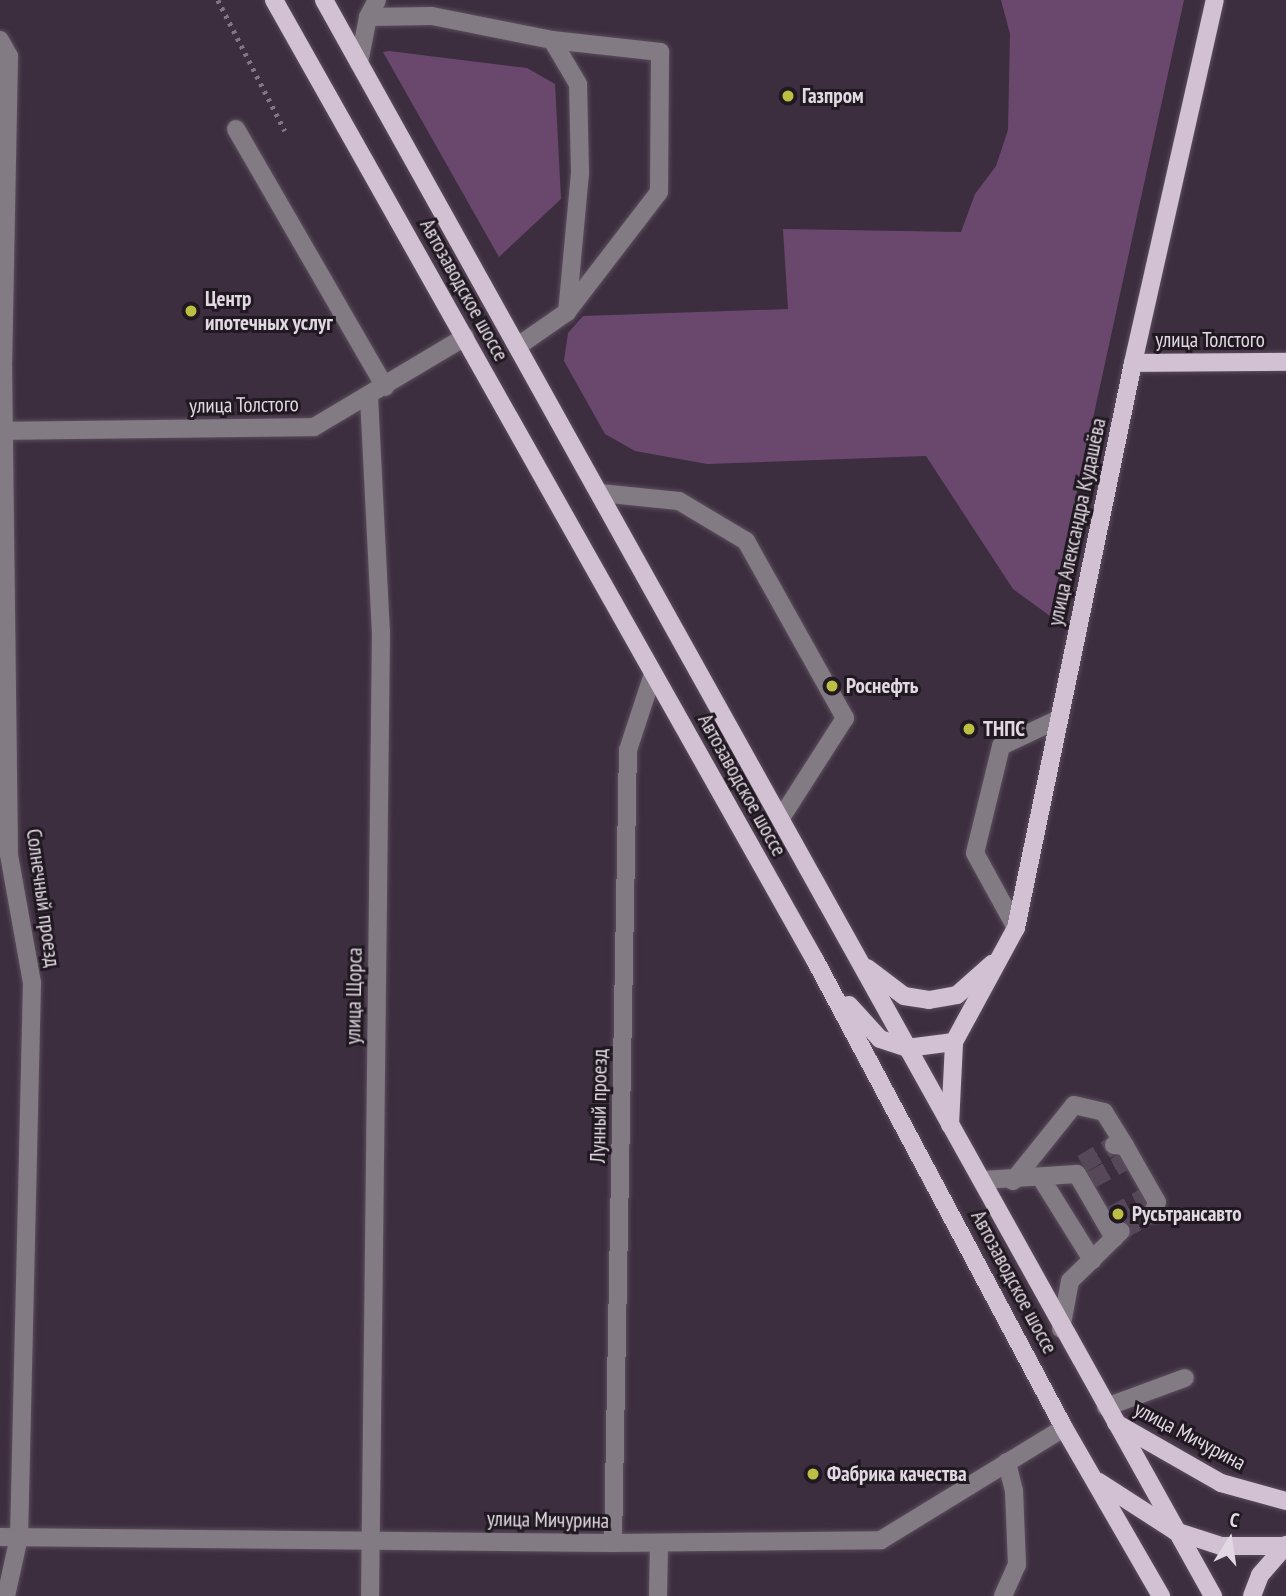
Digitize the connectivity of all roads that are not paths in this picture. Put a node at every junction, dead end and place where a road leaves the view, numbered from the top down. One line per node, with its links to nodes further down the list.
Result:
1 (274, 0): 11 (main road, Автозаводское шоссе)
2 (324, 0): 8 (main road, Автозаводское шоссе)
3 (377, 0): 5 (street)
4 (1215, 0): 14 (main road, улица Александра Кудашёва)
5 (368, 17): 7 (street); 8 (street)
6 (0, 40): 17 (street, Солнечный проезд)
7 (552, 40): 10 (street); 10 (street)
8 (359, 63): 12 (main road, Автозаводское шоссе)
9 (236, 130): 15 (street)
10 (568, 312): 12 (street)
11 (465, 337): 15 (street, улица Толстого); 19 (main road, Автозаводское шоссе)
12 (517, 346): 18 (main road, Автозаводское шоссе)
13 (1286, 362): 14 (main road, улица Толстого)
14 (1133, 363): 20 (main road, улица Александра Кудашёва)
15 (385, 387): 16 (street, улица Толстого)
16 (369, 397): 17 (street, улица Толстого); 44 (street, улица Щорса)
17 (3, 431): 43 (street, Солнечный проезд)
18 (600, 493): 21 (main road, Автозаводское шоссе); 21 (street)
19 (653, 674): 24 (main road, Автозаводское шоссе); 45 (street, Лунный проезд)
20 (1059, 719): 22 (main road, улица Александра Кудашёва); 22 (street)
21 (781, 818): 25 (main road, Автозаводское шоссе)
22 (1016, 928): 23 (main road, улица Александра Кудашёва)
23 (1003, 955): 25 (main road, Автозаводское шоссе); 26 (main road, улица Александра Кудашёва)
24 (815, 960): 27 (main road); 37 (main road, Автозаводское шоссе)
25 (863, 965): 27 (main road, Автозаводское шоссе)
26 (954, 1042): 27 (main road); 28 (main road, улица Александра Кудашёва)
27 (907, 1048): 28 (main road, Автозаводское шоссе)
28 (950, 1125): 30 (main road, Автозаводское шоссе)
29 (1041, 1178): 31 (street); 33 (street); 33 (street)
30 (983, 1180): 31 (street); 34 (main road, Автозаводское шоссе)
31 (1013, 1181): 32 (street)
32 (1153, 1213)
33 (1092, 1260): 34 (street)
34 (1061, 1329): 36 (main road, Автозаводское шоссе)
35 (1185, 1378): 36 (street)
36 (1110, 1414): 40 (main road, улица Мичурина); 41 (main road, Автозаводское шоссе)
37 (1064, 1428): 38 (street, улица Мичурина); 39 (main road, Автозаводское шоссе)
38 (1007, 1462): 46 (street, улица Мичурина); 51 (street)
39 (1093, 1478): 41 (main road); 52 (main road, Автозаводское шоссе)
40 (1286, 1501)
41 (1175, 1531): 47 (main road); 53 (main road, Автозаводское шоссе)
42 (0, 1537): 43 (street, улица Мичурина)
43 (19, 1537): 44 (street, улица Мичурина); 48 (street, Солнечный проезд)
44 (370, 1540): 45 (street, улица Мичурина); 49 (street, улица Щорса)
45 (613, 1543): 46 (street, улица Мичурина)
46 (659, 1543): 50 (street)
47 (1284, 1546): 54 (main road)
48 (6, 1596)
49 (370, 1596)
50 (658, 1596)
51 (1003, 1596)
52 (1161, 1596)
53 (1213, 1596)
54 (1252, 1596)

